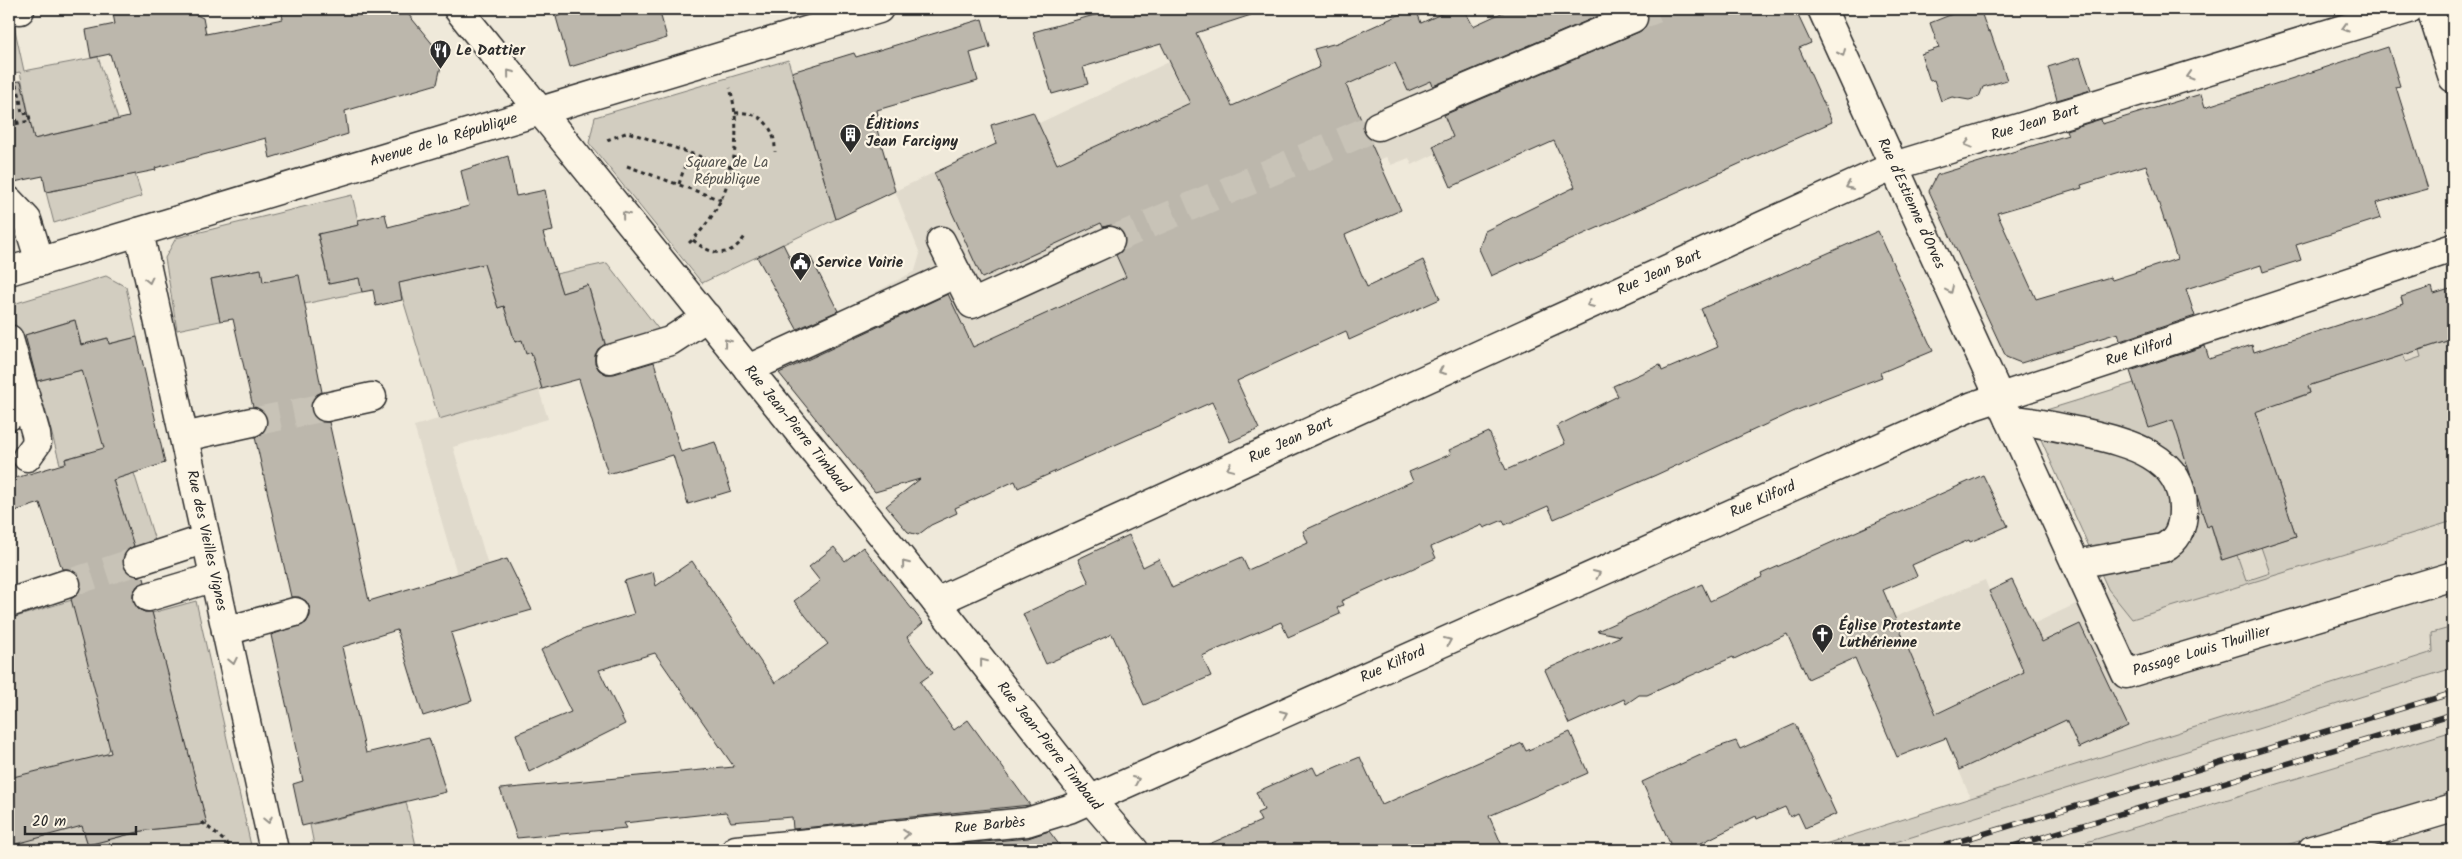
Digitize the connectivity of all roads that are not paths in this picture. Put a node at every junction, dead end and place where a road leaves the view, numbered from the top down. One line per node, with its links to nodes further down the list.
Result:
1 (458, 9): 8 (street, Rue Jean-Pierre Timbaud, one-way to 1)
2 (879, 9): 8 (street, Avenue de la République)
3 (1822, 9): 10 (street, Rue d'Estienne d'Orves, one-way to 10)
4 (2408, 9): 10 (street, Rue Jean Bart, one-way to 10)
5 (2431, 9): 7 (street)
6 (1633, 18): 9 (street)
7 (2453, 78)
8 (541, 111): 12 (street, Avenue de la République); 19 (street, Rue Jean-Pierre Timbaud, one-way to 8)
9 (1378, 126)
10 (1894, 166): 25 (street, Rue d'Estienne d'Orves, one-way to 25); 36 (street, Rue Jean Bart, one-way to 36)
11 (9, 201): 16 (street)
12 (139, 232): 16 (street, Avenue de la République); 27 (street, Rue des Vieilles Vignes, one-way to 27)
13 (941, 241): 18 (street)
14 (1110, 241): 18 (street)
15 (2453, 248): 25 (street, Rue Kilford)
16 (40, 262): 17 (street, Avenue de la République)
17 (9, 272)
18 (957, 273): 22 (street)
19 (707, 317): 21 (street); 22 (street, Rue Jean-Pierre Timbaud, one-way to 19)
20 (9, 339): 28 (street)
21 (610, 359)
22 (748, 369): 36 (street, Rue Jean-Pierre Timbaud, one-way to 22)
23 (372, 397): 24 (street)
24 (326, 406)
25 (2005, 409): 31 (street, Passage Louis Thuillier); 31 (street); 40 (street, Rue Kilford, one-way to 25)
26 (252, 422): 27 (street)
27 (184, 437): 29 (street, Rue des Vieilles Vignes)
28 (27, 457)
29 (206, 539): 30 (street); 33 (street, Rue des Vieilles Vignes)
30 (138, 561)
31 (2076, 564): 32 (street, Passage Louis Thuillier)
32 (2453, 576)
33 (215, 577): 35 (street); 39 (street, Rue des Vieilles Vignes)
34 (66, 584): 37 (street)
35 (148, 597)
36 (936, 602): 40 (street, Rue Jean-Pierre Timbaud, one-way to 36)
37 (9, 604)
38 (295, 612): 39 (street)
39 (226, 631): 42 (street, Rue des Vieilles Vignes, one-way to 42)
40 (1091, 800): 43 (street, Rue Barbès, one-way to 40); 44 (street, Rue Jean-Pierre Timbaud)
41 (2453, 808): 45 (street)
42 (274, 850)
43 (736, 850)
44 (1134, 850)
45 (2312, 850)

